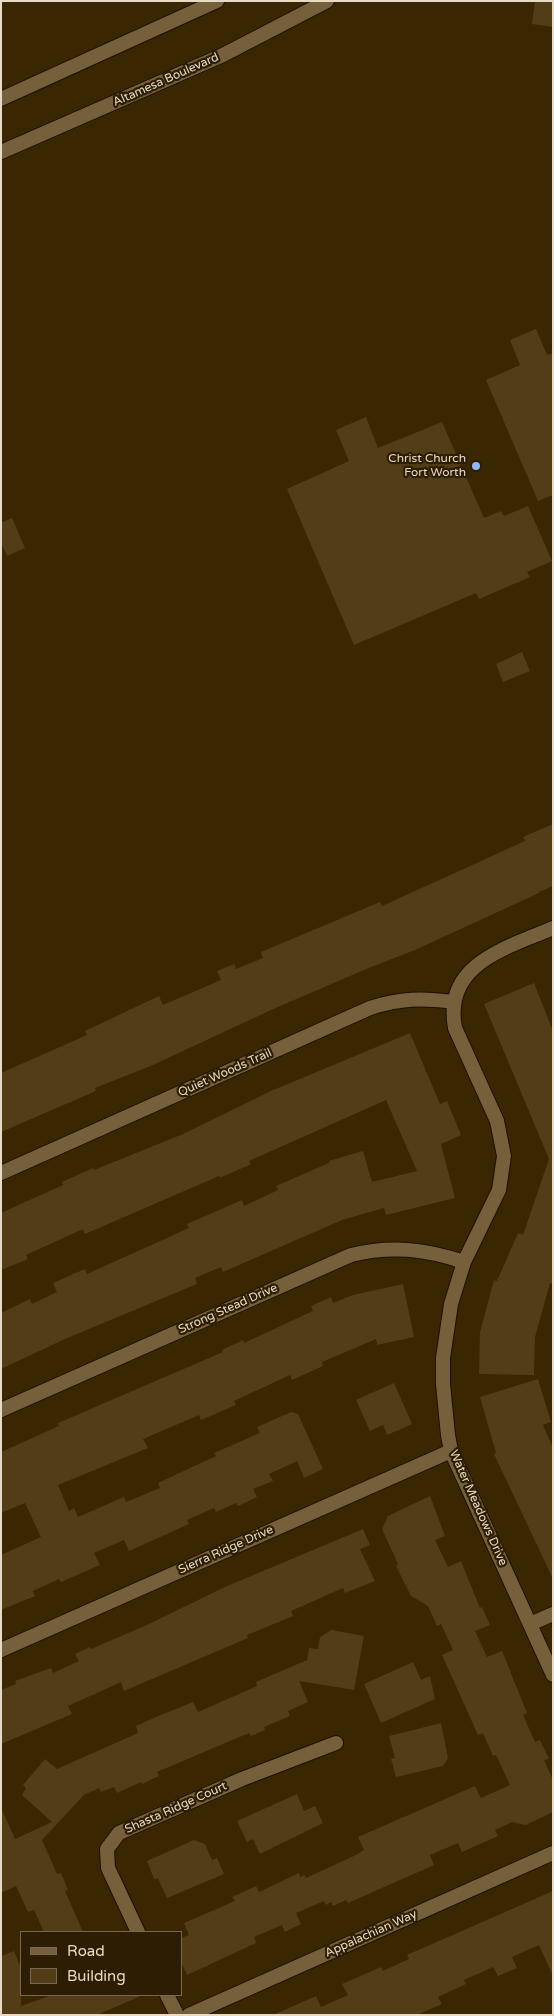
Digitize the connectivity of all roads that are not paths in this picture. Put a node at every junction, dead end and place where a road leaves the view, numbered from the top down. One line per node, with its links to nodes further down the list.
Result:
1 (216, 1): 3 (street)
2 (327, 1): 4 (street, Altamesa Boulevard)
3 (1, 99)
4 (1, 152)
5 (553, 928): 6 (street, Water Meadows Drive)
6 (454, 1002): 7 (street, Quiet Woods Trail); 8 (street, Water Meadows Drive)
7 (1, 1172)
8 (464, 1262): 9 (street, Strong Stead Drive); 10 (street, Water Meadows Drive)
9 (1, 1410)
10 (451, 1451): 12 (street, Water Meadows Drive); 13 (street, Sierra Ridge Drive)
11 (553, 1614): 12 (street)
12 (530, 1624): 14 (street, Water Meadows Drive)
13 (1, 1650)
14 (553, 1675)
15 (336, 1743): 17 (street, Shasta Ridge Court)
16 (553, 1853): 20 (street, Appalachian Way)
17 (138, 1931)
18 (168, 1996): 19 (street)
19 (177, 2015)
20 (189, 2015)

